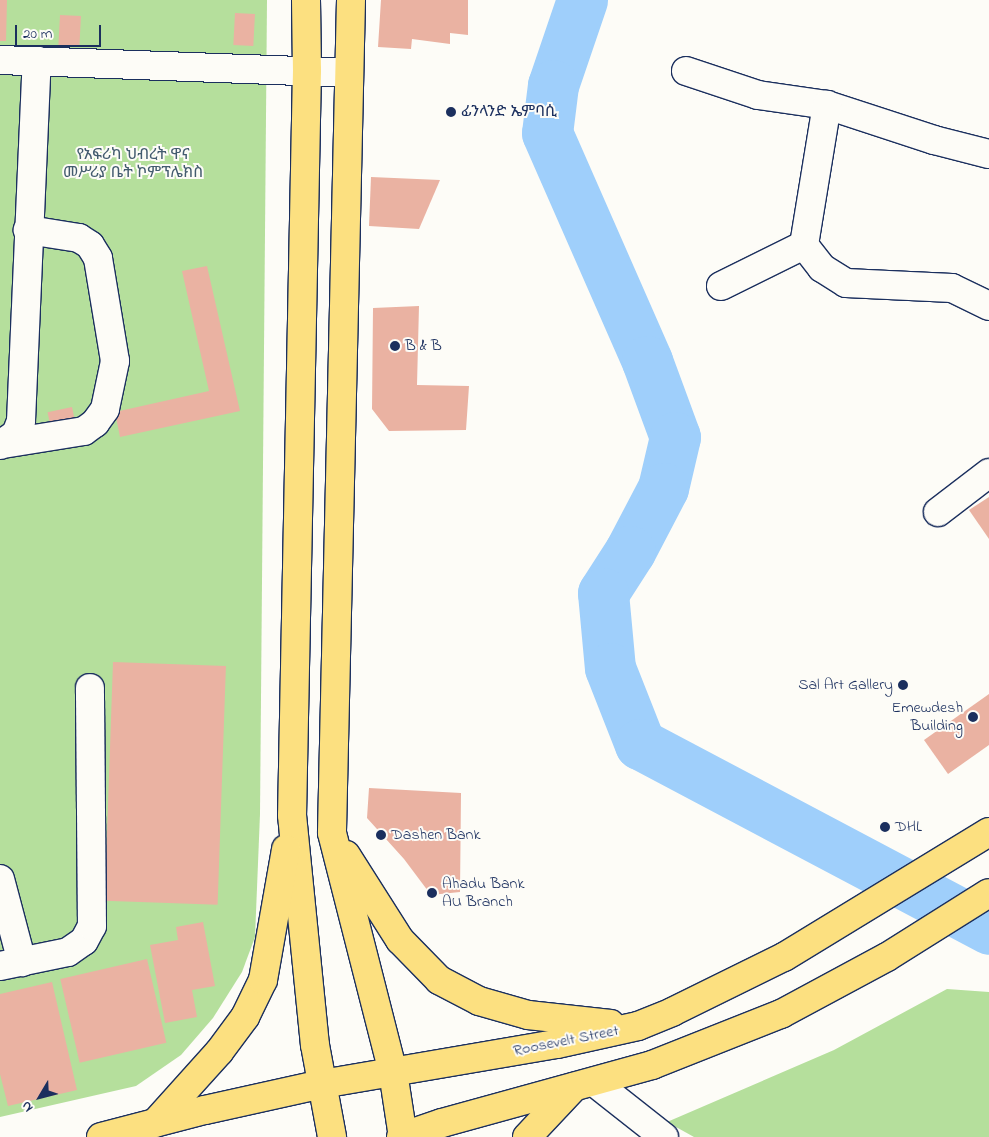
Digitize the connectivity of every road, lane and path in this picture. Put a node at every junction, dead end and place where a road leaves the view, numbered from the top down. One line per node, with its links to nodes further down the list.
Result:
1 (306, 0): 5 (main road)
2 (350, 0): 7 (main road)
3 (0, 60): 4 (street)
4 (37, 60): 5 (street); 10 (street)
5 (307, 70): 7 (street); 18 (main road)
6 (686, 71): 8 (street)
7 (349, 73): 20 (main road)
8 (827, 105): 9 (street); 11 (street)
9 (989, 154)
10 (28, 230): 14 (street); 14 (street)
11 (804, 244): 12 (street); 13 (street)
12 (721, 286)
13 (989, 306)
14 (2, 444)
15 (989, 473): 16 (street)
16 (938, 512)
17 (90, 688): 23 (street)
18 (292, 815): 26 (main road); 28 (main road)
19 (989, 832): 24 (main road, Roosevelt Street)
20 (332, 833): 24 (main road); 25 (main road)
21 (0, 879): 23 (street)
22 (989, 893): 27 (main road)
23 (11, 964)
24 (638, 1026): 25 (main road, Roosevelt Street)
25 (393, 1072): 26 (main road, Roosevelt Street); 31 (main road)
26 (322, 1084): 28 (main road, Roosevelt Street); 30 (main road)
27 (584, 1084): 31 (main road); 32 (main road); 33 (street)
28 (155, 1123): 29 (main road, Roosevelt Street)
29 (101, 1137)
30 (332, 1137)
31 (402, 1137)
32 (528, 1137)
33 (664, 1137)

